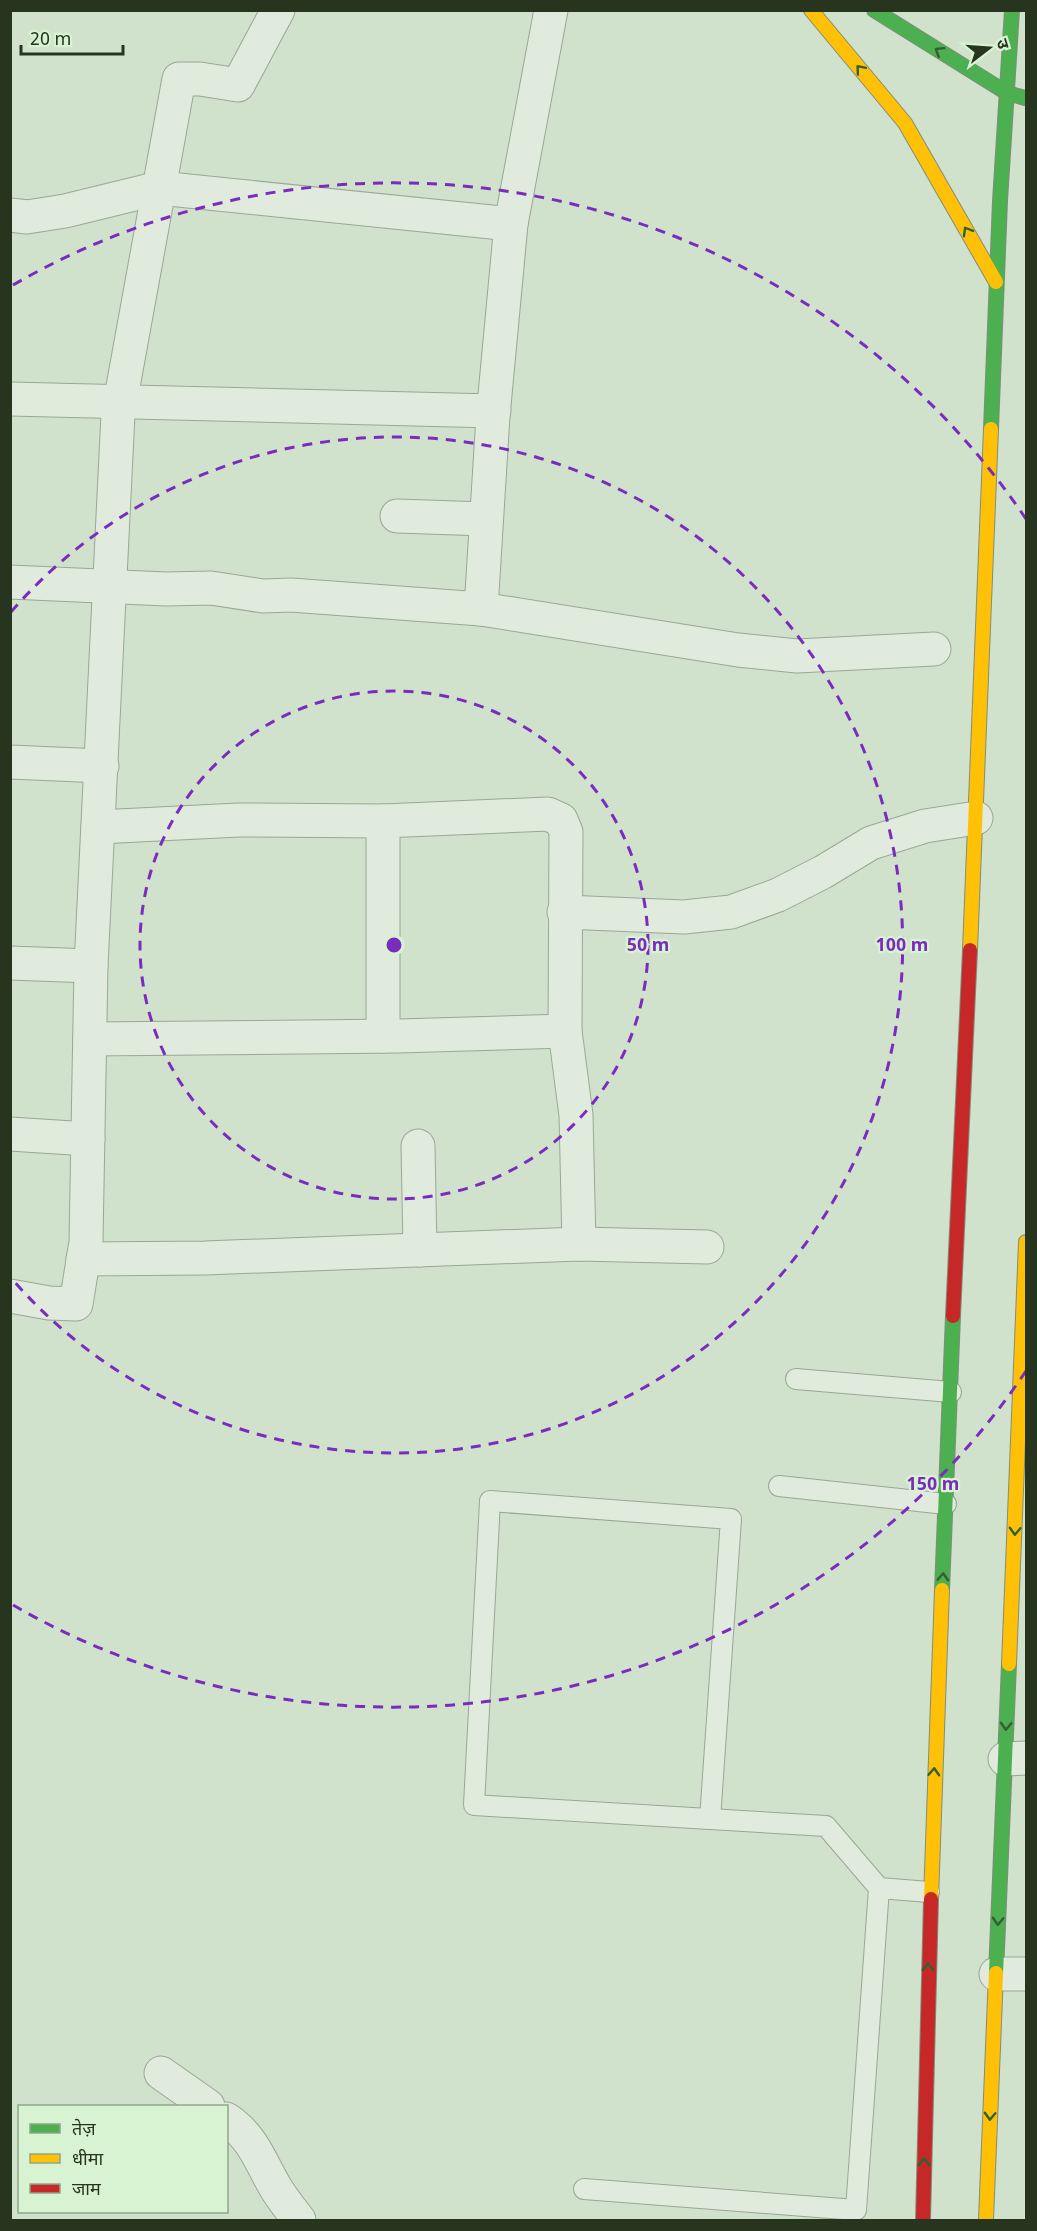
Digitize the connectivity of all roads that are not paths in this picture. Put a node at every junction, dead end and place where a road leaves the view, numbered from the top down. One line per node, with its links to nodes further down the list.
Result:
1 (278, 10): 9 (street)
2 (551, 10): 11 (street)
3 (811, 10): 12 (main road, one-way to 3)
4 (874, 10): 7 (main road, one-way to 4)
5 (1008, 12): 6 (main road); 7 (main road)
6 (1026, 19)
7 (1007, 93): 8 (main road); 12 (main road)
8 (1026, 98)
9 (159, 188): 10 (street); 11 (street); 14 (street)
10 (10, 216)
11 (511, 224): 15 (street)
12 (996, 282): 24 (main road)
13 (10, 399): 14 (street)
14 (120, 403): 15 (street); 19 (street)
15 (494, 411): 17 (street)
16 (397, 516): 17 (street)
17 (486, 519): 20 (street)
18 (10, 582): 19 (street)
19 (110, 587): 20 (street); 23 (street)
20 (481, 609): 21 (street)
21 (934, 649)
22 (10, 762): 23 (street)
23 (102, 766): 26 (street)
24 (976, 818): 27 (street); 44 (main road)
25 (382, 821): 26 (street); 27 (street); 31 (street)
26 (98, 827): 29 (street)
27 (564, 912): 30 (street)
28 (10, 963): 29 (street)
29 (92, 966): 32 (street)
30 (565, 1031): 31 (street); 37 (street)
31 (382, 1036): 32 (street)
32 (90, 1039): 34 (street)
33 (10, 1134): 34 (street)
34 (88, 1139): 41 (street)
35 (418, 1146): 40 (street)
36 (1026, 1242): 39 (main road)
37 (579, 1244): 38 (street); 40 (street)
38 (707, 1247)
39 (1026, 1247): 45 (main road)
40 (420, 1250): 41 (street)
41 (83, 1259): 42 (street)
42 (10, 1296)
43 (796, 1379): 44 (lane)
44 (951, 1392): 47 (main road)
45 (1023, 1422): 48 (main road, one-way to 48)
46 (779, 1486): 47 (lane)
47 (946, 1504): 52 (main road, one-way to 47)
48 (1020, 1573): 49 (main road, one-way to 49)
49 (1016, 1759): 53 (main road, one-way to 53)
50 (710, 1819): 50 (lane); 51 (lane)
51 (879, 1888): 52 (lane); 57 (lane)
52 (929, 1892): 59 (main road, one-way to 52)
53 (1011, 1974): 60 (main road, one-way to 60)
54 (161, 2073): 55 (street)
55 (207, 2105)
56 (228, 2120): 58 (street)
57 (584, 2189)
58 (299, 2220)
59 (923, 2220)
60 (986, 2220)

